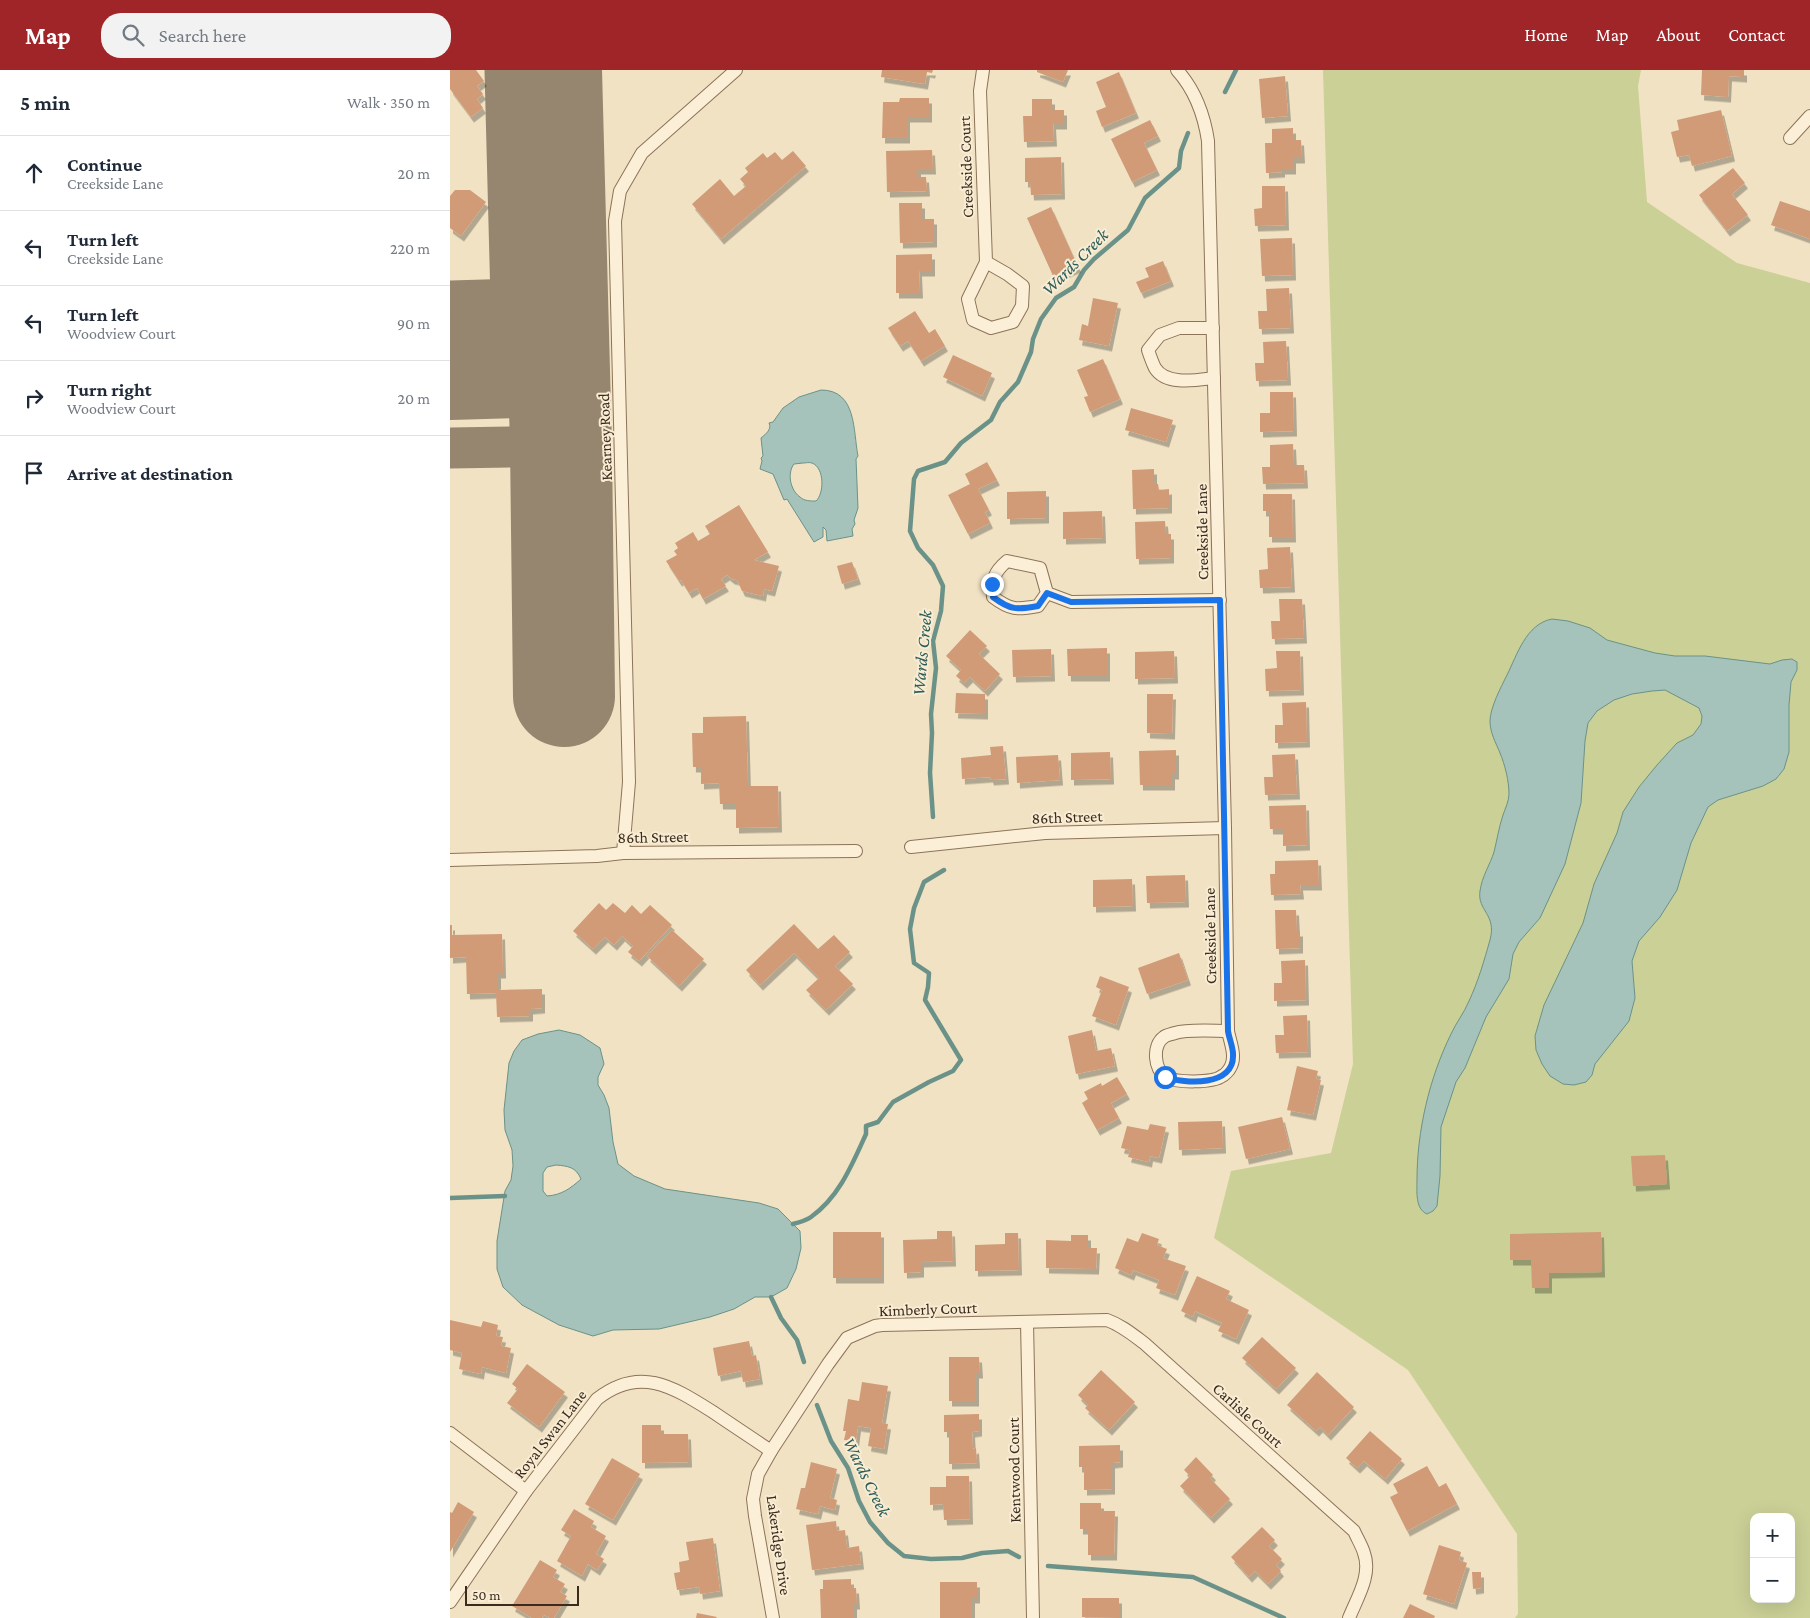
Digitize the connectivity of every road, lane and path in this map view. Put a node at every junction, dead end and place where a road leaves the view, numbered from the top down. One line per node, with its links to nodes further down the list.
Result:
1 (736, 70): 14 (street, Kearney Road)
2 (983, 70): 6 (street, Creekside Court)
3 (1177, 70): 7 (street, Creekside Lane)
4 (1810, 116): 5 (street)
5 (1790, 138)
6 (986, 262): 6 (street, Creekside Court)
7 (1213, 328): 8 (street, Creekside Lane); 8 (street)
8 (1214, 378): 10 (street, Creekside Lane)
9 (1047, 593): 9 (street); 10 (street)
10 (1220, 600): 11 (street, Creekside Lane)
11 (1225, 828): 12 (street, 86th Street); 16 (street, Creekside Lane)
12 (911, 846)
13 (856, 851): 14 (street, 86th Street)
14 (623, 853): 15 (street, 86th Street)
15 (450, 860)
16 (1228, 1031): 16 (street, Creekside Lane)
17 (1028, 1322): 19 (street, Kimberly Court); 23 (street, Kentwood Court); 24 (street, Carlisle Court)
18 (450, 1434): 20 (street)
19 (772, 1450): 20 (street, Royal Swan Lane); 22 (street, Lakeridge Drive)
20 (526, 1491): 21 (street, Royal Swan Lane)
21 (450, 1602)
22 (773, 1618)
23 (1033, 1618)
24 (1349, 1618)

